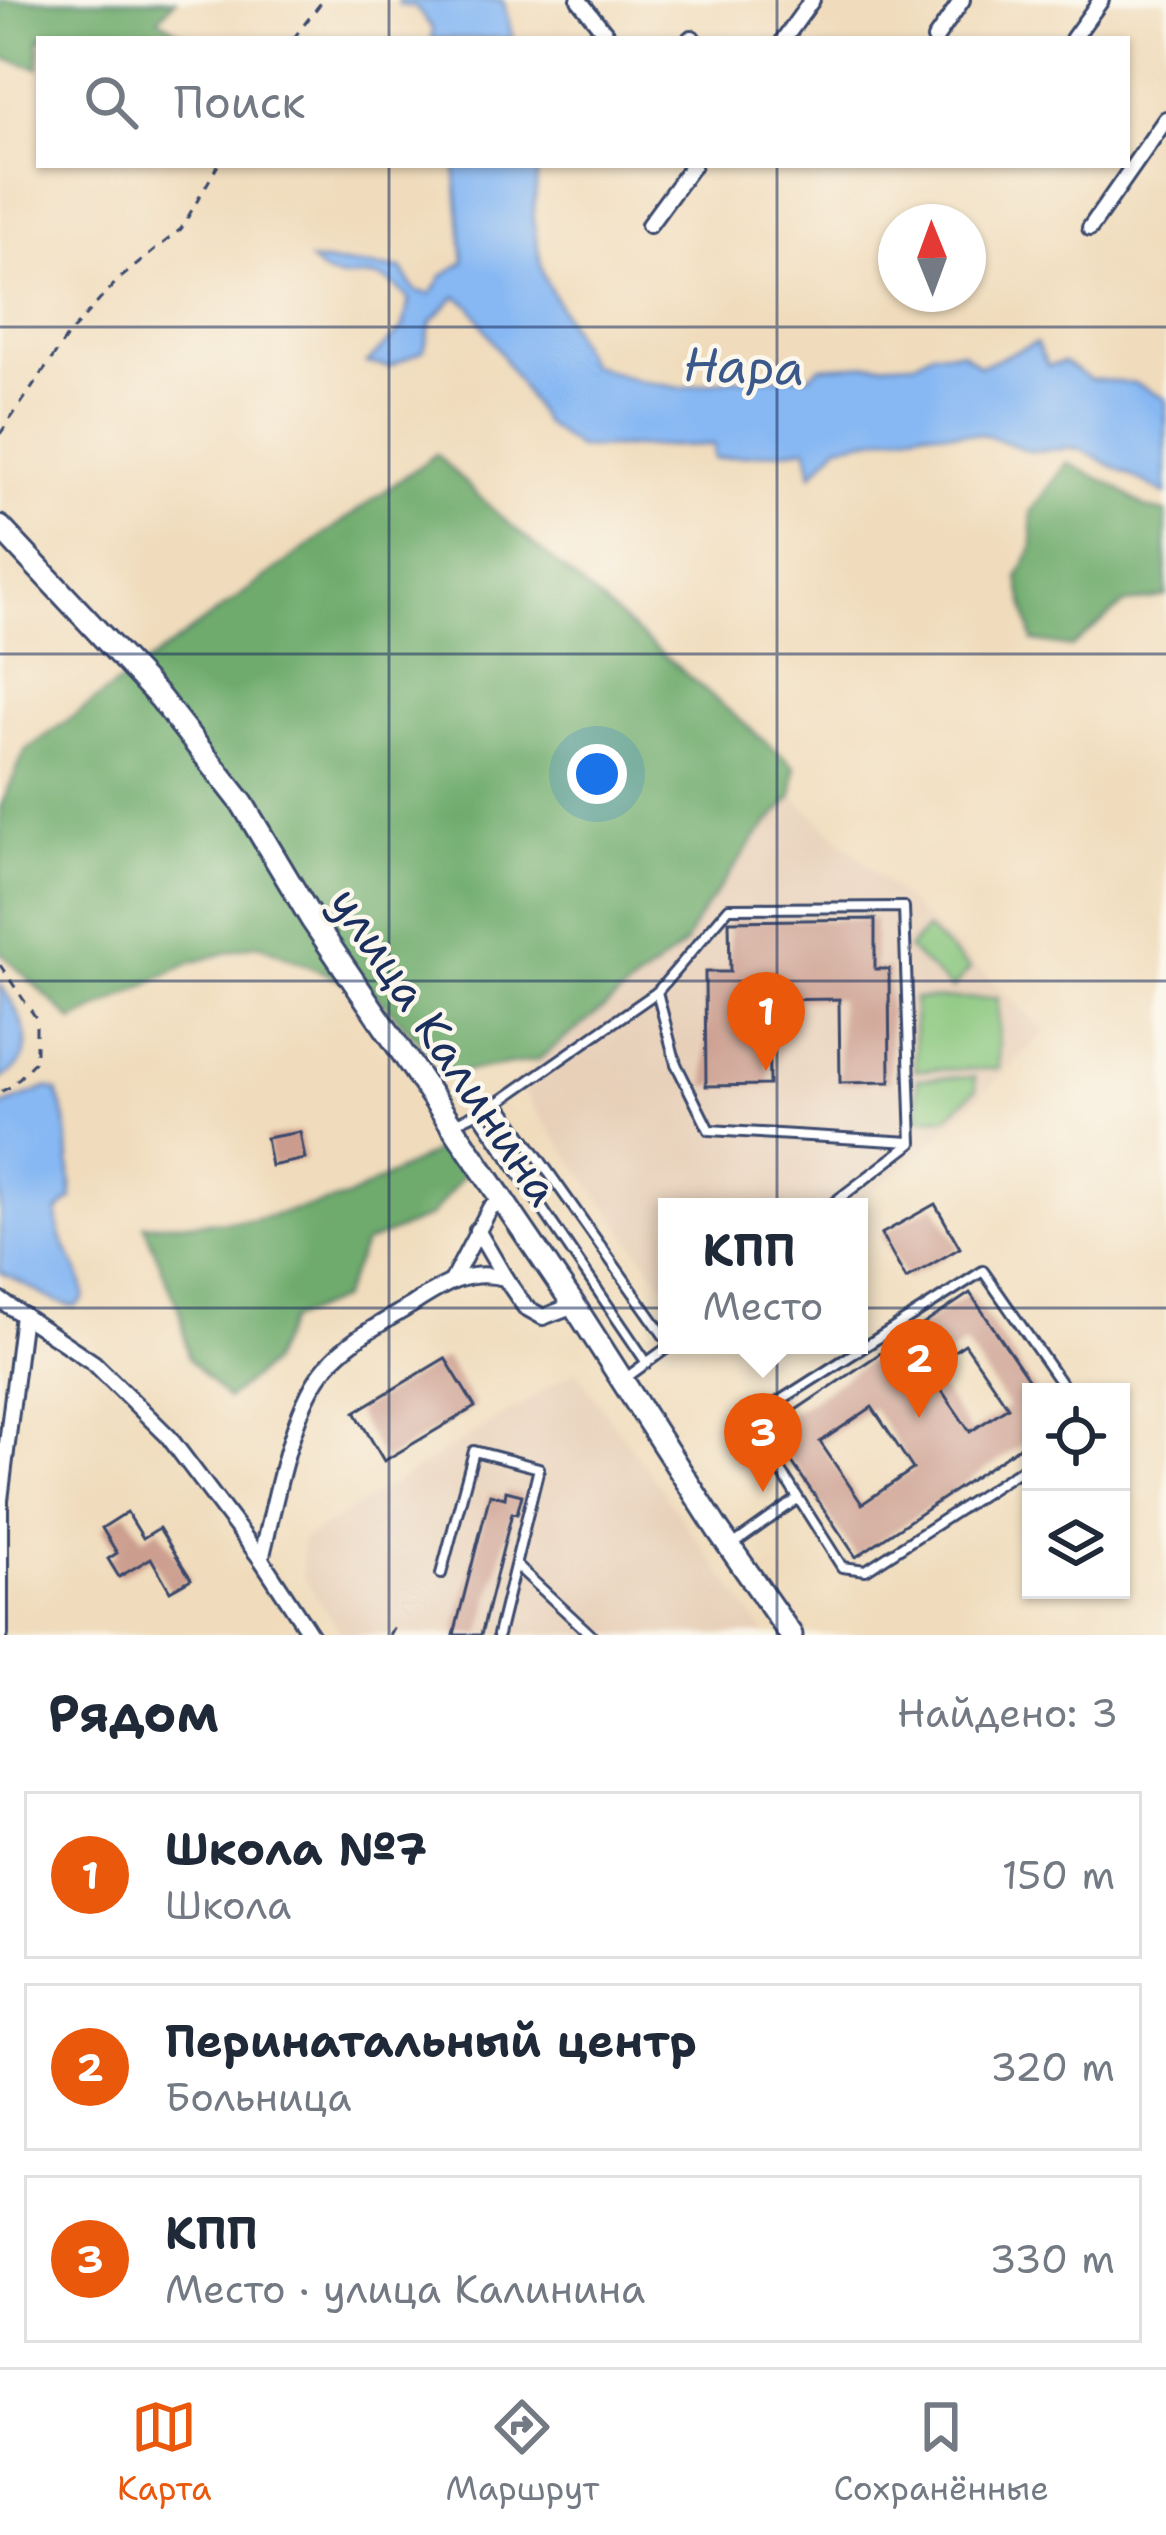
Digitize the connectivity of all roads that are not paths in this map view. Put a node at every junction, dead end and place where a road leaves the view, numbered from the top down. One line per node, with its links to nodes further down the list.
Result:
1 (579, 0): 5 (street)
2 (812, 0): 6 (street)
3 (962, 0): 7 (street)
4 (1101, 0): 8 (street)
5 (608, 36)
6 (786, 36)
7 (937, 36)
8 (1075, 36)
9 (1166, 119): 12 (street)
10 (691, 168): 11 (street)
11 (649, 225)
12 (1090, 229)
13 (0, 526): 17 (street, улица Калинина)
14 (657, 992): 15 (lane); 18 (lane); 18 (lane)
15 (500, 1102): 16 (lane); 27 (lane)
16 (478, 1114): 17 (lane); 31 (lane)
17 (448, 1126): 20 (street, улица Калинина)
18 (912, 1142): 19 (lane)
19 (840, 1198)
20 (502, 1202): 21 (street); 25 (street, улица Калинина)
21 (477, 1230): 22 (street); 23 (street)
22 (505, 1278): 23 (street); 25 (street)
23 (453, 1279): 37 (street)
24 (0, 1300): 26 (street)
25 (574, 1305): 32 (street, улица Калинина)
26 (23, 1315): 37 (street); 40 (street)
27 (658, 1324)
28 (868, 1344): 33 (lane)
29 (658, 1349): 31 (lane)
30 (853, 1354): 35 (lane)
31 (647, 1364): 32 (lane)
32 (622, 1381): 36 (street, улица Калинина)
33 (1061, 1383)
34 (1022, 1469): 35 (lane)
35 (796, 1500): 36 (lane)
36 (730, 1547): 44 (street, улица Калинина)
37 (261, 1559): 41 (street)
38 (515, 1564): 39 (lane); 42 (lane); 43 (lane)
39 (441, 1574)
40 (0, 1635)
41 (311, 1635)
42 (498, 1635)
43 (591, 1635)
44 (791, 1635)

